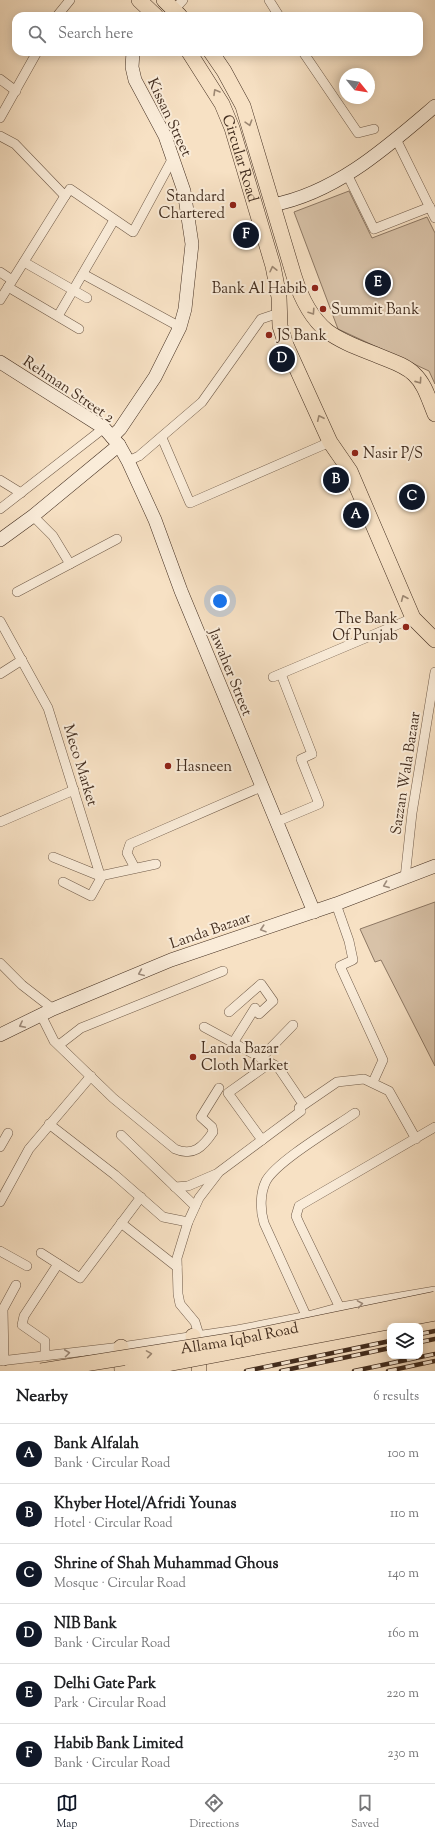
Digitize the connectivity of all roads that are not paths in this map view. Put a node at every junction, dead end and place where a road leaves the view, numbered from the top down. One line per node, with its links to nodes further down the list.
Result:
1 (70, 0): 4 (street)
2 (139, 0): 5 (main road)
3 (269, 0): 6 (street)
4 (60, 12)
5 (150, 12)
6 (276, 12)
7 (35, 56): 13 (street)
8 (133, 56): 19 (street, Kissan Street)
9 (192, 56): 32 (main road, Circular Road, one-way to 9)
10 (214, 56): 22 (main road, Circular Road, one-way to 22)
11 (307, 56): 16 (street)
12 (0, 79): 13 (street)
13 (16, 91): 15 (street)
14 (435, 106): 18 (street)
15 (0, 118)
16 (374, 129)
17 (0, 136): 21 (street)
18 (396, 139): 20 (street); 23 (street)
19 (174, 158): 25 (street); 37 (street, Kissan Street)
20 (348, 174): 22 (street); 23 (street)
21 (65, 196): 25 (street); 26 (street)
22 (272, 205): 30 (main road, Circular Road)
23 (430, 207): 24 (street)
24 (435, 218)
25 (114, 220): 28 (street)
26 (24, 262): 29 (street); 31 (street)
27 (0, 272): 29 (street)
28 (83, 274): 31 (street); 37 (street)
29 (10, 284): 34 (street); 36 (street)
30 (298, 289): 32 (main road); 40 (main road, Circular Road, one-way to 40)
31 (73, 291): 33 (street); 36 (street)
32 (279, 297): 35 (main road, Circular Road)
33 (87, 298)
34 (0, 300)
35 (279, 313): 42 (street); 43 (main road, Circular Road, one-way to 35)
36 (58, 316): 38 (street)
37 (180, 326): 41 (street, Kissan Street)
38 (79, 329)
39 (0, 362): 41 (street, Rehman Street 2)
40 (435, 414)
41 (112, 437): 44 (street, Jawaher Street); 46 (street); 48 (street, Kissan Street)
42 (162, 438): 43 (street); 44 (street)
43 (330, 442): 53 (main road, Circular Road, one-way to 43)
44 (128, 461): 59 (street, Jawaher Street)
45 (0, 480): 46 (street)
46 (21, 493): 47 (street)
47 (0, 509)
48 (33, 516): 50 (street, Kissan Street); 51 (street)
49 (117, 539): 51 (street)
50 (0, 540)
51 (70, 564): 52 (street)
52 (17, 592)
53 (413, 618): 55 (main road, Circular Road); 62 (street)
54 (0, 621): 56 (street, Meco Market)
55 (432, 632)
56 (22, 660): 58 (street); 60 (street, Meco Market)
57 (435, 672): 68 (street, Sazzan Wala Bazaar)
58 (0, 674)
59 (261, 787): 62 (street, Jawaher Street); 66 (street)
60 (74, 790): 61 (street); 67 (street, Meco Market)
61 (0, 822)
62 (276, 822): 71 (street, Jawaher Street)
63 (53, 857): 67 (street)
64 (156, 864): 66 (street)
65 (435, 866): 68 (street, Landa Bazaar)
66 (135, 868): 67 (street)
67 (100, 876): 69 (street)
68 (405, 878): 70 (street, Landa Bazaar, one-way to 70)
69 (63, 882)
70 (336, 904): 71 (street, Landa Bazaar); 85 (street)
71 (314, 912): 74 (street, Landa Bazaar, one-way to 74)
72 (0, 963): 74 (street)
73 (223, 971): 81 (street)
74 (53, 1009): 76 (street, Landa Bazaar)
75 (229, 1012): 80 (street)
76 (41, 1015): 79 (street, Landa Bazaar, one-way to 79); 81 (street)
77 (293, 1025): 82 (street)
78 (204, 1027): 80 (street)
79 (0, 1035)
80 (233, 1043): 82 (street)
81 (59, 1045): 84 (street)
82 (261, 1058): 83 (street)
83 (270, 1063): 87 (street); 94 (street)
84 (91, 1076): 86 (street); 89 (street)
85 (373, 1082): 87 (street); 93 (street)
86 (219, 1088)
87 (303, 1104): 94 (street)
88 (355, 1113): 113 (street)
89 (49, 1124): 98 (street); 99 (street)
90 (435, 1127): 93 (street)
91 (8, 1133): 95 (street)
92 (121, 1135): 97 (street)
93 (416, 1139): 111 (street)
94 (262, 1140): 96 (street)
95 (0, 1147)
96 (218, 1173): 97 (street); 100 (street)
97 (175, 1187): 100 (street)
98 (141, 1197): 101 (street); 102 (street)
99 (0, 1202)
100 (195, 1206): 101 (street)
101 (188, 1222): 107 (street)
102 (121, 1223): 105 (street); 107 (street)
103 (0, 1251): 106 (street)
104 (41, 1253): 105 (street)
105 (58, 1264): 122 (street)
106 (27, 1266)
107 (177, 1267): 118 (street)
108 (16, 1285): 124 (street)
109 (435, 1291): 111 (street, one-way to 109)
110 (435, 1300): 126 (main road, Allama Iqbal Road, one-way to 110, bridge)
111 (341, 1308): 113 (street); 119 (street)
112 (435, 1314): 128 (main road, Allama Iqbal Road, bridge)
113 (308, 1316): 117 (street); 120 (street)
114 (435, 1318): 115 (street)
115 (412, 1323)
116 (387, 1329): 119 (street)
117 (216, 1333): 118 (street); 123 (street)
118 (196, 1336): 121 (street); 125 (main road)
119 (351, 1336): 120 (street)
120 (316, 1341): 123 (street)
121 (121, 1347): 122 (street, one-way to 121); 127 (main road)
122 (45, 1356): 124 (street)
123 (218, 1359): 125 (street)
124 (2, 1361)
125 (199, 1367): 129 (street)
126 (42, 1371)
127 (122, 1371)
128 (130, 1371)
129 (155, 1371)

